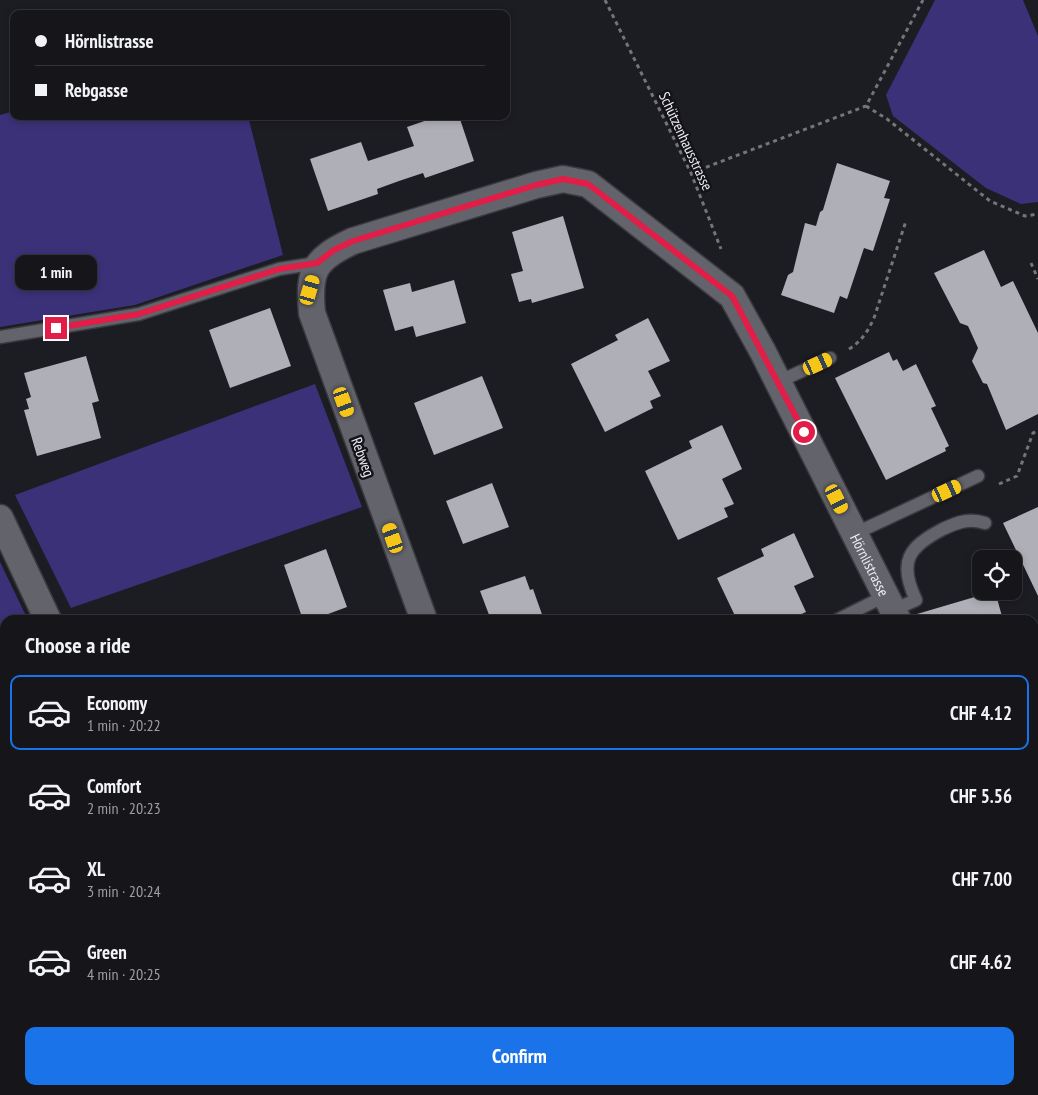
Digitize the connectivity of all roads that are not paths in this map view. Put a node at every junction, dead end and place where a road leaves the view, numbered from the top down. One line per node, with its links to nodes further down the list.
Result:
1 (317, 263): 2 (lane); 4 (street, Hörnlistrasse); 11 (street, Rebweg)
2 (0, 337)
3 (830, 358): 4 (lane)
4 (778, 382): 8 (street, Hörnlistrasse)
5 (978, 476): 8 (lane)
6 (0, 518): 10 (street)
7 (985, 523): 9 (lane)
8 (854, 534): 9 (street, Hörnlistrasse)
9 (892, 609): 12 (lane)
10 (46, 615)
11 (422, 615)
12 (861, 615)

